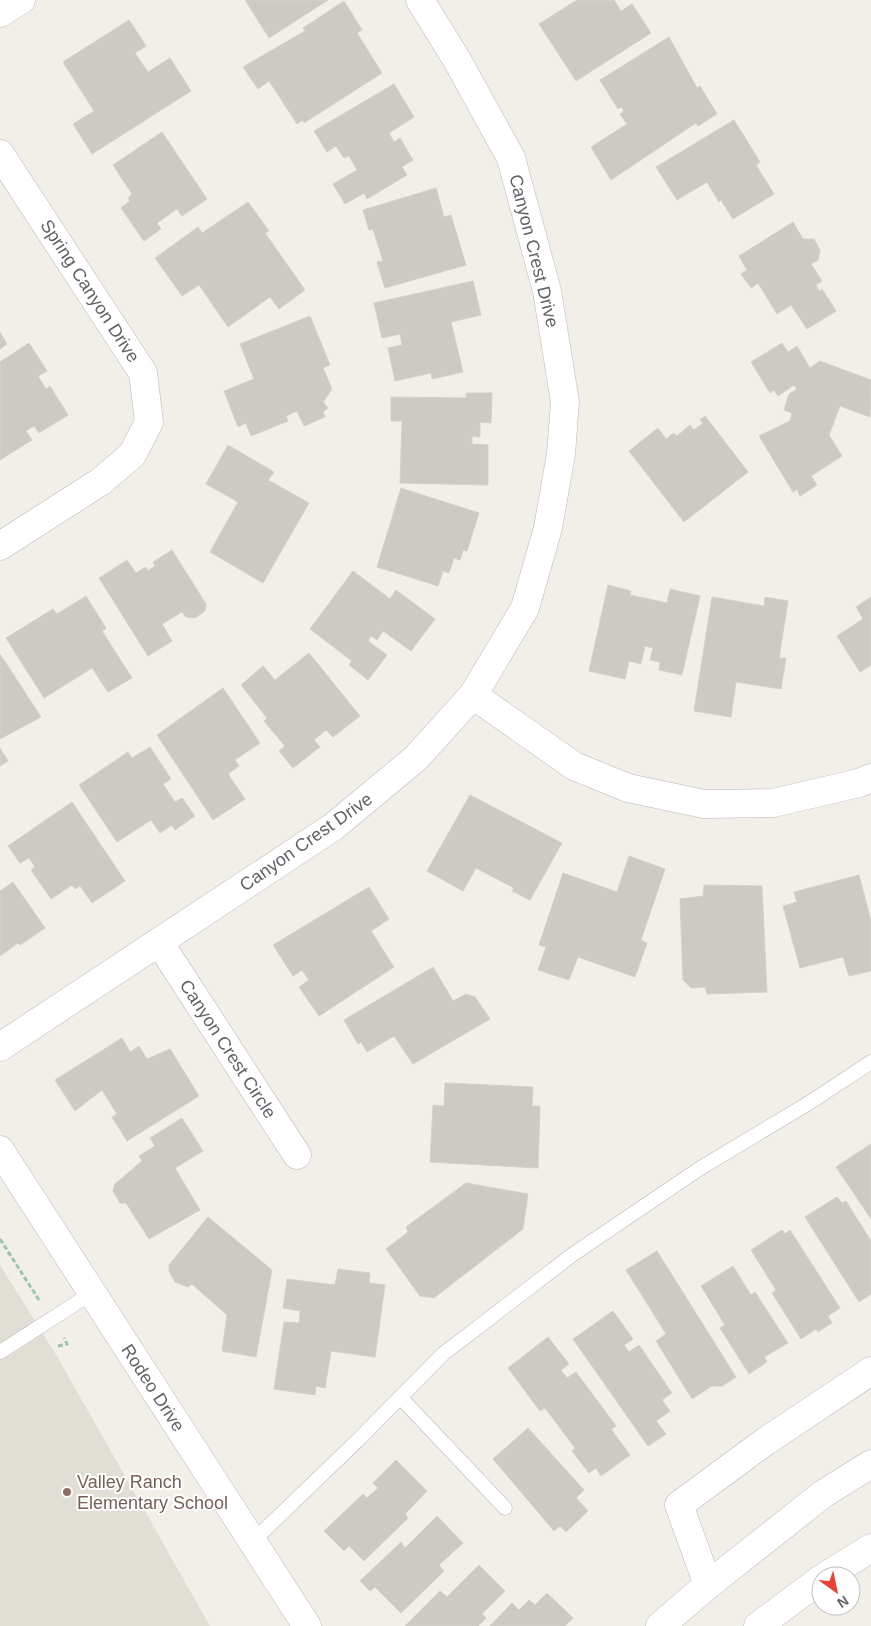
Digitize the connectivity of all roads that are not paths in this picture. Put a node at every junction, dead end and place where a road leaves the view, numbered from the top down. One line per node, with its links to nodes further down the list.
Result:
1 (21, 0): 3 (street)
2 (420, 0): 6 (street, Canyon Crest Drive)
3 (0, 13)
4 (0, 154): 5 (street, Spring Canyon Drive)
5 (0, 546)
6 (473, 695): 7 (street); 8 (street, Canyon Crest Drive)
7 (871, 778)
8 (159, 942): 9 (street, Canyon Crest Drive); 12 (street, Canyon Crest Circle)
9 (0, 1047)
10 (871, 1062): 16 (lane)
11 (0, 1150): 13 (street, Rodeo Drive)
12 (297, 1155)
13 (92, 1293): 14 (lane); 19 (street, Rodeo Drive)
14 (0, 1352)
15 (871, 1371): 22 (street)
16 (400, 1397): 18 (lane); 19 (lane)
17 (871, 1464): 22 (street)
18 (505, 1508)
19 (252, 1542): 24 (street, Rodeo Drive)
20 (871, 1548): 21 (street)
21 (842, 1566)
22 (708, 1585): 25 (street)
23 (811, 1586): 26 (street)
24 (307, 1626)
25 (660, 1626)
26 (758, 1626)

